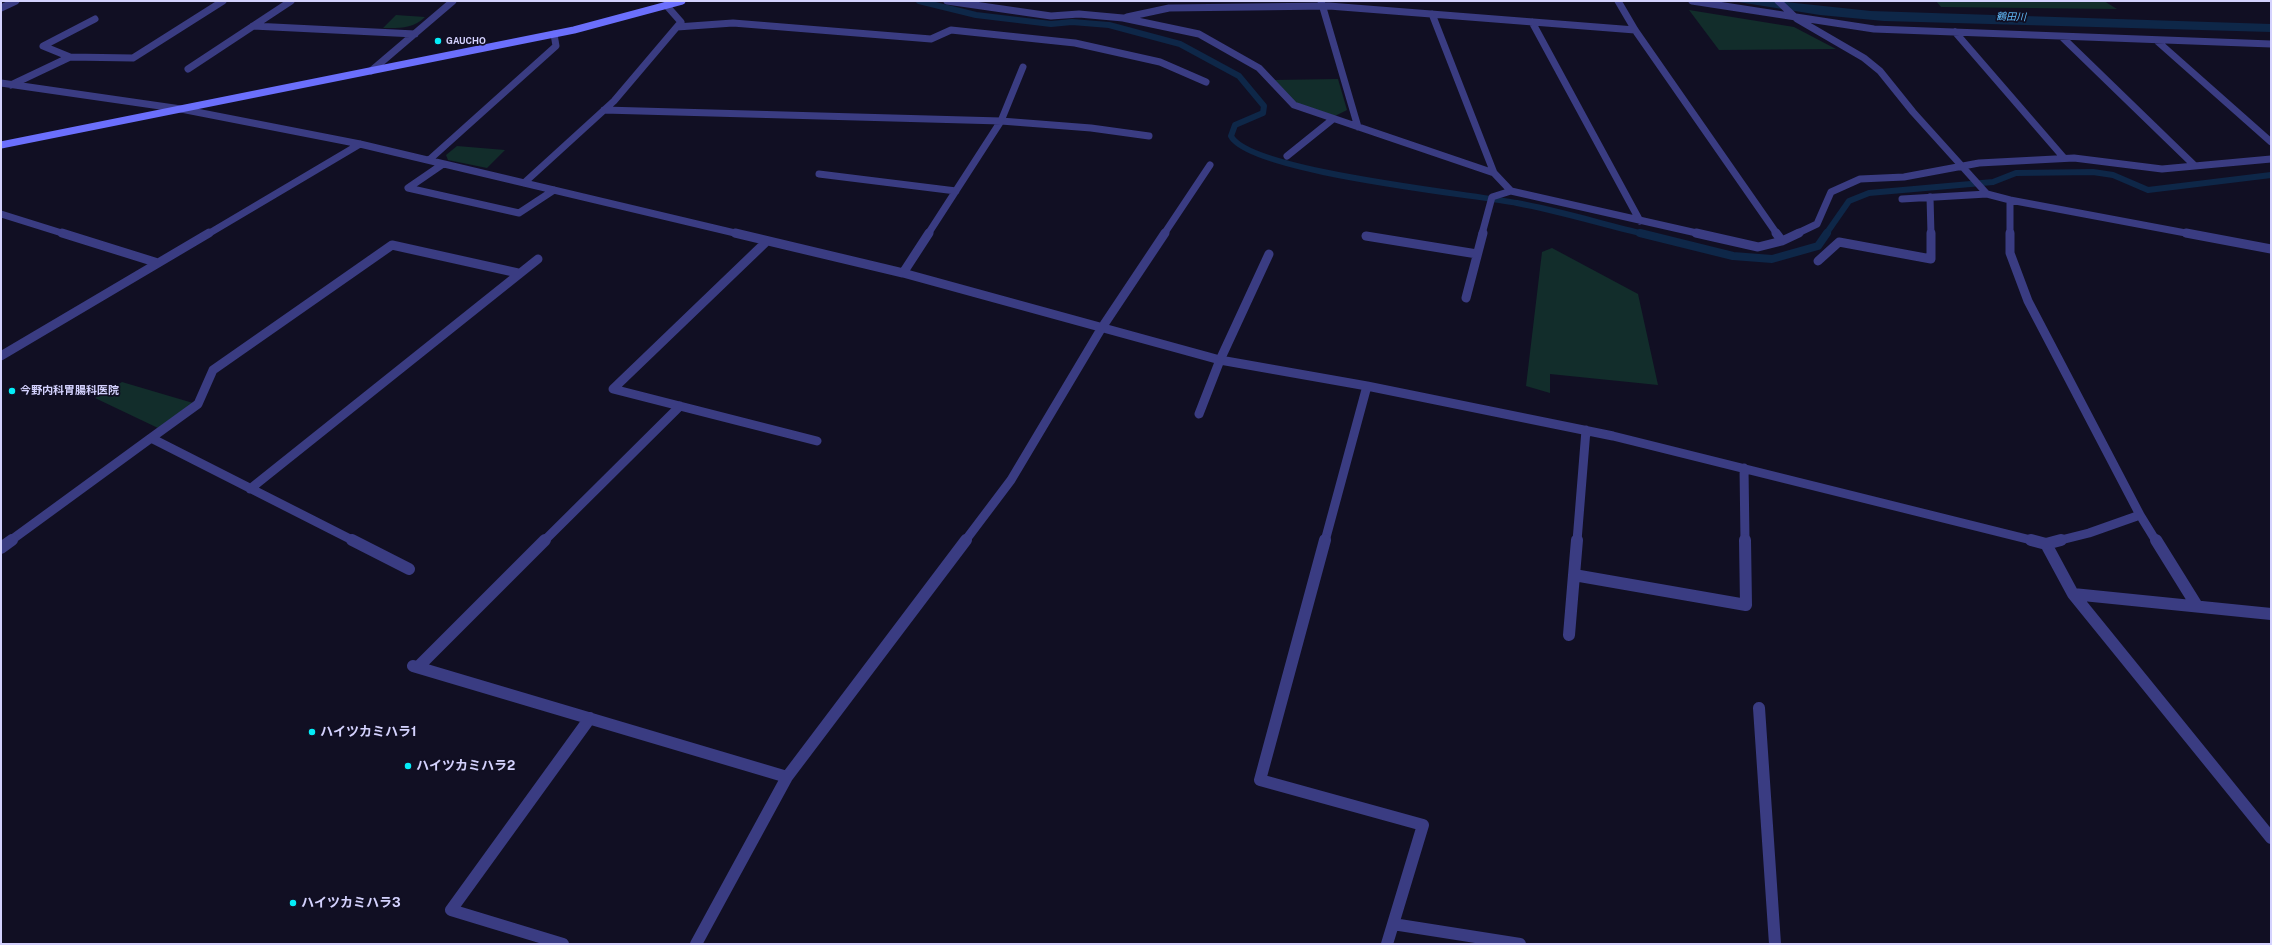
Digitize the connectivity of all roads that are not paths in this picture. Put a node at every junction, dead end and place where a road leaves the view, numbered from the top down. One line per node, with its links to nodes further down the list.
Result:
1 (16, 1): 12 (street)
2 (223, 1): 27 (street)
3 (291, 1): 18 (street)
4 (453, 1): 22 (street)
5 (682, 1): 11 (street)
6 (947, 1): 14 (street)
7 (1618, 1): 20 (street)
8 (1692, 1): 15 (street)
9 (1778, 1): 15 (street)
10 (1322, 4): 13 (street); 14 (street); 38 (street)
11 (666, 6): 19 (street); 23 (street)
12 (1, 8)
13 (1432, 14): 17 (street); 51 (street)
14 (1122, 18): 36 (street)
15 (1797, 18): 21 (street); 50 (street)
16 (95, 19): 27 (street)
17 (1532, 22): 20 (street); 62 (street)
18 (253, 26): 22 (street); 29 (street)
19 (676, 28): 31 (street); 35 (street)
20 (1635, 30): 65 (street)
21 (1955, 32): 24 (street); 44 (street)
22 (415, 34): 30 (street)
23 (554, 34): 30 (street); 46 (street)
24 (2063, 38): 25 (street); 49 (street)
25 (2157, 41): 26 (street); 40 (street)
26 (2271, 44)
27 (70, 57): 33 (street)
28 (1023, 67): 37 (street)
29 (188, 69)
30 (371, 71): 34 (street)
31 (1206, 82)
32 (1, 83): 33 (street)
33 (11, 85): 34 (street)
34 (181, 109): 41 (street); 42 (street)
35 (604, 110): 37 (street); 53 (street)
36 (1333, 119): 38 (street); 43 (street)
37 (1001, 121): 39 (street); 55 (street)
38 (1358, 127): 51 (street)
39 (1149, 136)
40 (2271, 142)
41 (360, 144): 46 (street); 71 (street)
42 (1, 145)
43 (1287, 156)
44 (2064, 158): 49 (street); 50 (street)
45 (2271, 159): 49 (street)
46 (429, 160): 47 (street)
47 (444, 164): 53 (street); 54 (street)
48 (1210, 165): 75 (street)
49 (2194, 165)
50 (1962, 166): 57 (street); 65 (street)
51 (1494, 173): 56 (street)
52 (819, 174): 55 (street)
53 (524, 183): 54 (street)
54 (554, 190): 64 (street)
55 (956, 191): 73 (street)
56 (1511, 191): 62 (street); 68 (street)
57 (1987, 194): 58 (street); 60 (street)
58 (1930, 197): 59 (street); 70 (street)
59 (1902, 199)
60 (2010, 200): 66 (street); 86 (street)
61 (1, 214): 71 (street)
62 (1640, 221): 65 (street)
63 (1366, 236): 68 (street)
64 (767, 240): 73 (street); 79 (street)
65 (1782, 241)
66 (2271, 248)
67 (1269, 254): 77 (street)
68 (1477, 254): 74 (street)
69 (538, 259): 72 (street)
70 (1818, 261)
71 (158, 263): 76 (street)
72 (518, 273): 82 (street); 85 (street)
73 (903, 273): 75 (street)
74 (1466, 298)
75 (1101, 329): 77 (street); 97 (street)
76 (1, 356)
77 (1220, 360): 78 (street); 80 (street)
78 (1367, 386): 81 (street); 99 (street)
79 (680, 406): 83 (street); 96 (street)
80 (1199, 414)
81 (1586, 430): 84 (street); 90 (street)
82 (151, 438): 85 (street); 88 (street)
83 (817, 440)
84 (1744, 468): 87 (street); 90 (street)
85 (250, 489): 89 (street)
86 (2140, 515): 87 (street); 92 (street)
87 (2046, 544): 91 (street)
88 (1, 548)
89 (409, 569)
90 (1574, 575): 94 (street)
91 (2073, 594): 92 (street); 98 (street)
92 (2197, 606): 93 (street)
93 (2271, 614)
94 (1569, 635)
95 (1759, 708): 104 (street)
96 (590, 718): 97 (street); 100 (street)
97 (787, 777): 101 (street)
98 (2271, 838)
99 (1393, 924): 102 (street); 103 (street)
100 (563, 944)
101 (696, 944)
102 (1387, 944)
103 (1520, 944)
104 (1775, 944)

